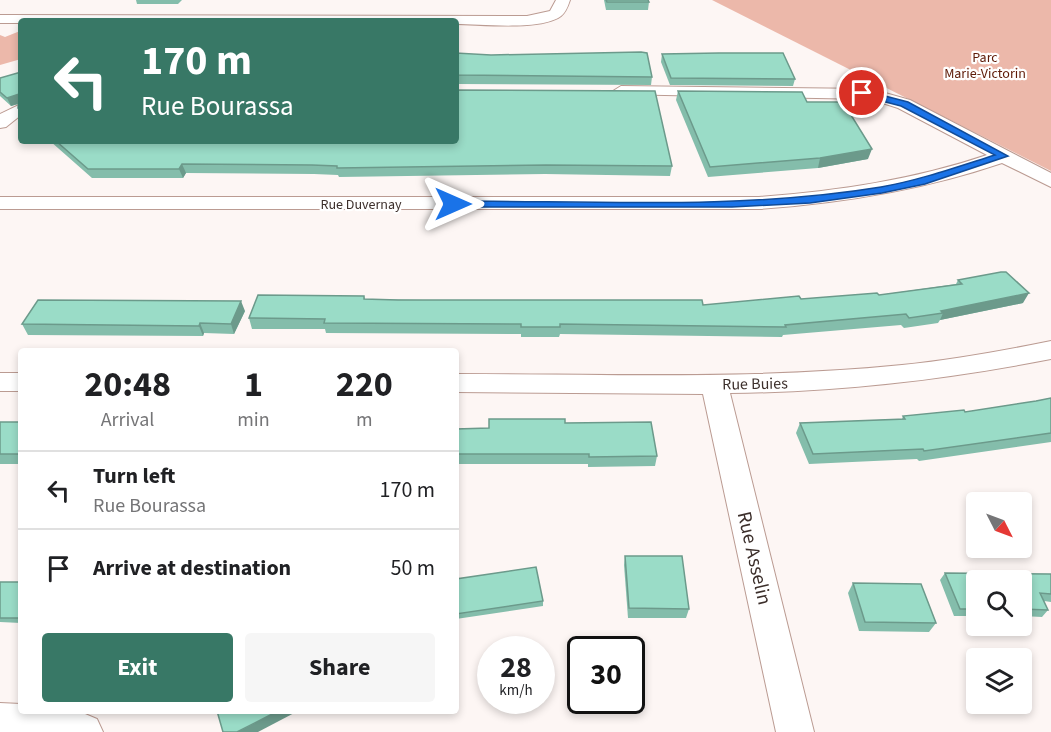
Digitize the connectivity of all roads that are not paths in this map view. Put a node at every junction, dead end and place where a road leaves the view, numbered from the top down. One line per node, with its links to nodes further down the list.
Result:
1 (563, 0): 6 (street)
2 (41, 18): 3 (street)
3 (420, 18)
4 (0, 19): 5 (street)
5 (18, 19)
6 (459, 19)
7 (609, 91): 8 (street)
8 (1004, 156): 9 (street); 10 (street, Rue Duvernay)
9 (1051, 181)
10 (0, 203)
11 (1051, 350): 15 (street, Rue Buies)
12 (0, 382): 13 (street)
13 (18, 382)
14 (459, 383): 15 (street, Rue Buies)
15 (714, 383): 18 (street, Rue Asselin)
16 (0, 722): 17 (street)
17 (84, 732)
18 (795, 732)

